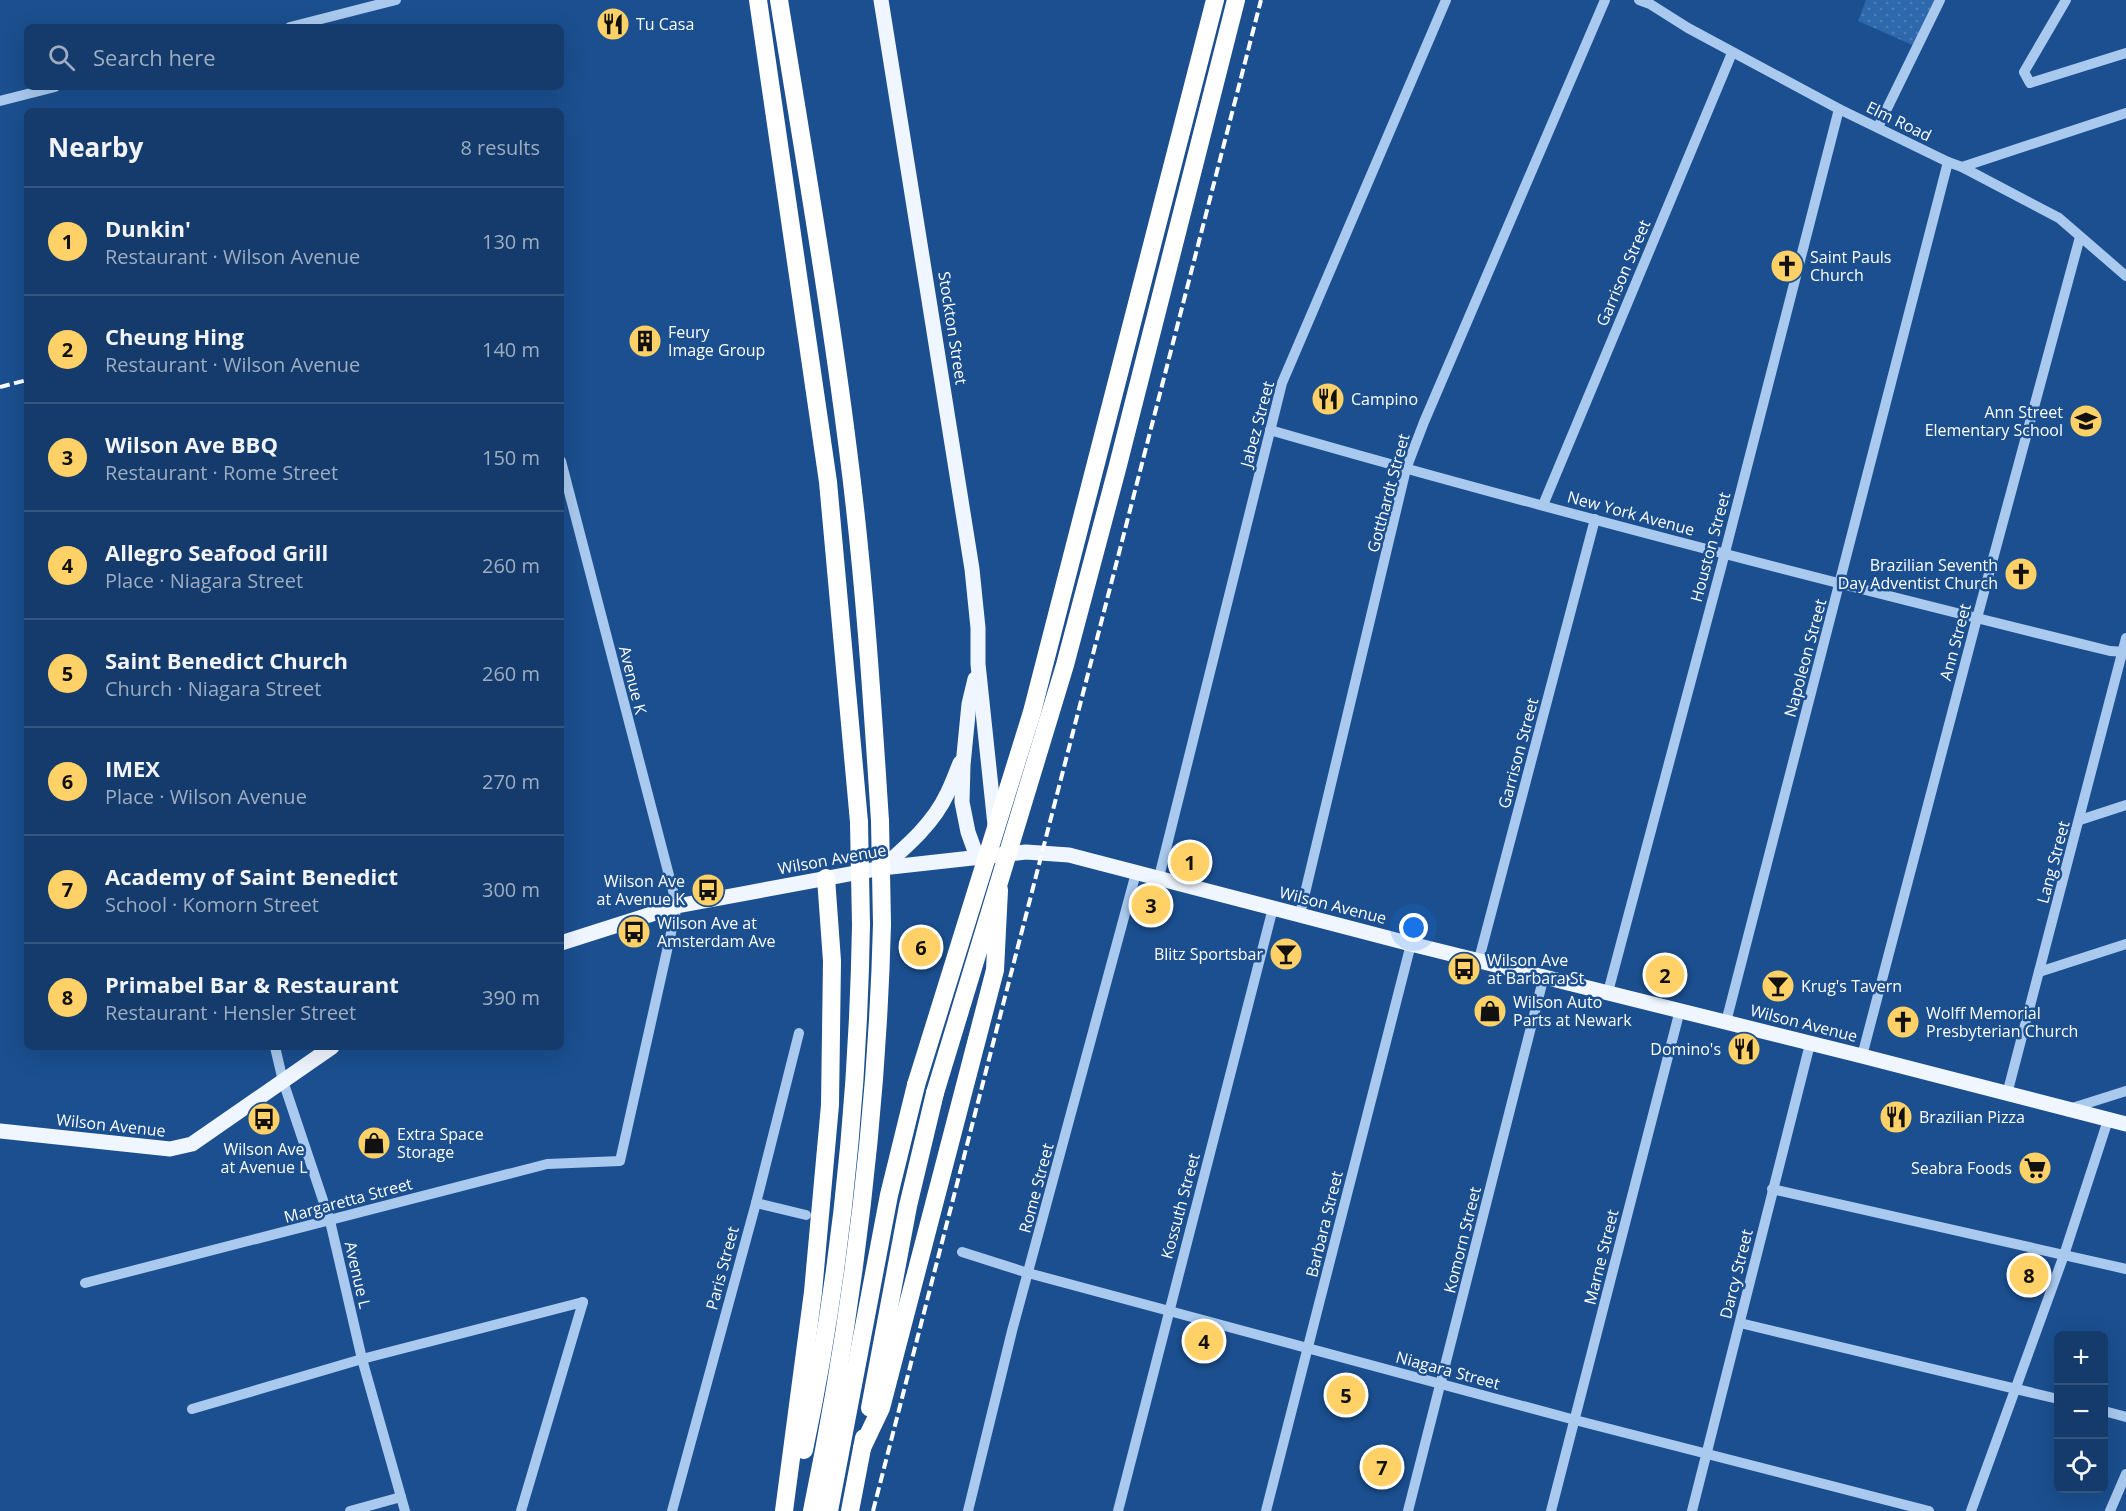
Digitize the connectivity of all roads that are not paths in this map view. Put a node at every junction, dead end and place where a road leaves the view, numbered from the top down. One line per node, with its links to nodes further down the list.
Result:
1 (396, 0): 13 (street)
2 (758, 0): 99 (highway, bridge)
3 (779, 0): 100 (highway, bridge)
4 (881, 0): 36 (main road, Stockton Street)
5 (1215, 0): 101 (highway, bridge)
6 (1236, 0): 90 (highway, bridge)
7 (1446, 0): 26 (street, Jabez Street)
8 (1605, 0): 27 (street, Gotthardt Street)
9 (1639, 0): 12 (street, Elm Road)
10 (1940, 0): 20 (street)
11 (2066, 0): 15 (street)
12 (1654, 2): 14 (street, Elm Road)
13 (302, 24)
14 (1732, 53): 18 (street, Elm Road); 29 (street, Garrison Street)
15 (2126, 53)
16 (43, 90): 17 (street)
17 (0, 101)
18 (1839, 109): 20 (street, Elm Road); 31 (street, Houston Street)
19 (2126, 113): 22 (street)
20 (1878, 127): 21 (street, Elm Road)
21 (1948, 162): 22 (street, Elm Road); 32 (street, Napoleon Street)
22 (1962, 166): 23 (street, Elm Road)
23 (2080, 237): 24 (street, Elm Road); 33 (street, Ann Street)
24 (2121, 267): 25 (street, Elm Road)
25 (2126, 276)
26 (1270, 430): 27 (street, New York Avenue); 44 (street, Jabez Street)
27 (1407, 469): 29 (street, New York Avenue); 48 (street, Gotthardt Street)
28 (564, 473): 46 (street, Avenue K)
29 (1543, 505): 30 (street, New York Avenue)
30 (1595, 519): 31 (street, New York Avenue); 52 (street, Garrison Street)
31 (1724, 553): 32 (street, New York Avenue); 55 (street, Houston Street)
32 (1840, 583): 33 (street, New York Avenue); 57 (street, Napoleon Street)
33 (1977, 618): 35 (street, New York Avenue); 62 (street, Ann Street)
34 (2126, 638): 35 (street, Lang Street)
35 (2124, 652): 39 (street, Lang Street)
36 (978, 664): 37 (main road, Stockton Street); 40 (main road, Stockton Street)
37 (965, 749): 41 (main road, Stockton Street); 42 (main road)
38 (2126, 805): 39 (street)
39 (2080, 820): 53 (street, Lang Street)
40 (998, 855): 41 (main road, Wilson Avenue); 43 (main road, Wilson Avenue); 90 (highway)
41 (977, 857): 42 (main road, Wilson Avenue)
42 (882, 868): 45 (main road, Wilson Avenue)
43 (1136, 873): 44 (main road, Wilson Avenue); 77 (street, Rome Street)
44 (1158, 877): 47 (main road, Wilson Avenue)
45 (826, 879): 46 (main road, Wilson Avenue); 98 (highway)
46 (677, 906): 49 (main road, Wilson Avenue); 73 (street, Margaretta Street)
47 (1273, 908): 48 (main road, Wilson Avenue); 79 (street, Kossuth Street)
48 (1300, 914): 50 (main road, Wilson Avenue)
49 (564, 942)
50 (1411, 944): 52 (main road, Wilson Avenue); 81 (street, Barbara Street)
51 (2126, 944): 53 (street)
52 (1479, 959): 54 (main road, Wilson Avenue)
53 (2039, 972): 65 (street, Lang Street)
54 (1544, 976): 55 (main road, Wilson Avenue); 83 (street, Komorn Street)
55 (1608, 992): 56 (main road, Wilson Avenue)
56 (1680, 1010): 57 (main road, Wilson Avenue); 89 (street, Marne Street)
57 (1726, 1022): 59 (main road, Wilson Avenue)
58 (799, 1033): 71 (street, Paris Street)
59 (1810, 1044): 62 (main road, Wilson Avenue); 70 (street, Darcy Street)
60 (276, 1050): 63 (street, Avenue L)
61 (328, 1050): 63 (main road, Wilson Avenue)
62 (1862, 1056): 65 (main road, Wilson Avenue)
63 (284, 1081): 69 (main road, Wilson Avenue); 73 (street, Avenue L)
64 (2126, 1091): 66 (street)
65 (2007, 1094): 66 (main road, Wilson Avenue)
66 (2069, 1109): 67 (main road, Wilson Avenue)
67 (2108, 1120): 68 (main road, Wilson Avenue); 75 (street)
68 (2126, 1124)
69 (0, 1131)
70 (1772, 1189): 75 (street); 80 (street, Darcy Street)
71 (756, 1203): 72 (street); 97 (street, Paris Street)
72 (806, 1215)
73 (330, 1221): 78 (street, Margaretta Street); 82 (street, Avenue L)
74 (962, 1252): 77 (street, Niagara Street)
75 (2064, 1255): 76 (street); 84 (street)
76 (2126, 1269)
77 (1028, 1273): 79 (street, Niagara Street); 103 (street, Rome Street)
78 (85, 1282)
79 (1169, 1310): 81 (street, Niagara Street); 104 (street, Kossuth Street)
80 (1740, 1323): 84 (street); 91 (street, Darcy Street)
81 (1308, 1347): 83 (street, Niagara Street); 105 (street, Barbara Street)
82 (362, 1359): 86 (street); 93 (street, Avenue L); 96 (street)
83 (1441, 1383): 89 (street, Niagara Street); 106 (street, Komorn Street)
84 (2017, 1387): 85 (street); 110 (street)
85 (2054, 1398)
86 (192, 1409)
87 (2108, 1412): 88 (street)
88 (2126, 1417)
89 (1575, 1420): 91 (street, Niagara Street); 107 (street, Marne Street)
90 (862, 1448): 102 (highway)
91 (1706, 1454): 108 (street, Darcy Street); 109 (street, Niagara Street)
92 (2126, 1474): 111 (street)
93 (401, 1497): 94 (street); 95 (street, Avenue L)
94 (350, 1511)
95 (405, 1511)
96 (521, 1511)
97 (672, 1511)
98 (784, 1511)
99 (792, 1511)
100 (812, 1511)
101 (829, 1511)
102 (849, 1511)
103 (968, 1511)
104 (1118, 1511)
105 (1266, 1511)
106 (1408, 1511)
107 (1551, 1511)
108 (1692, 1511)
109 (1929, 1511)
110 (1971, 1511)
111 (2110, 1511)

